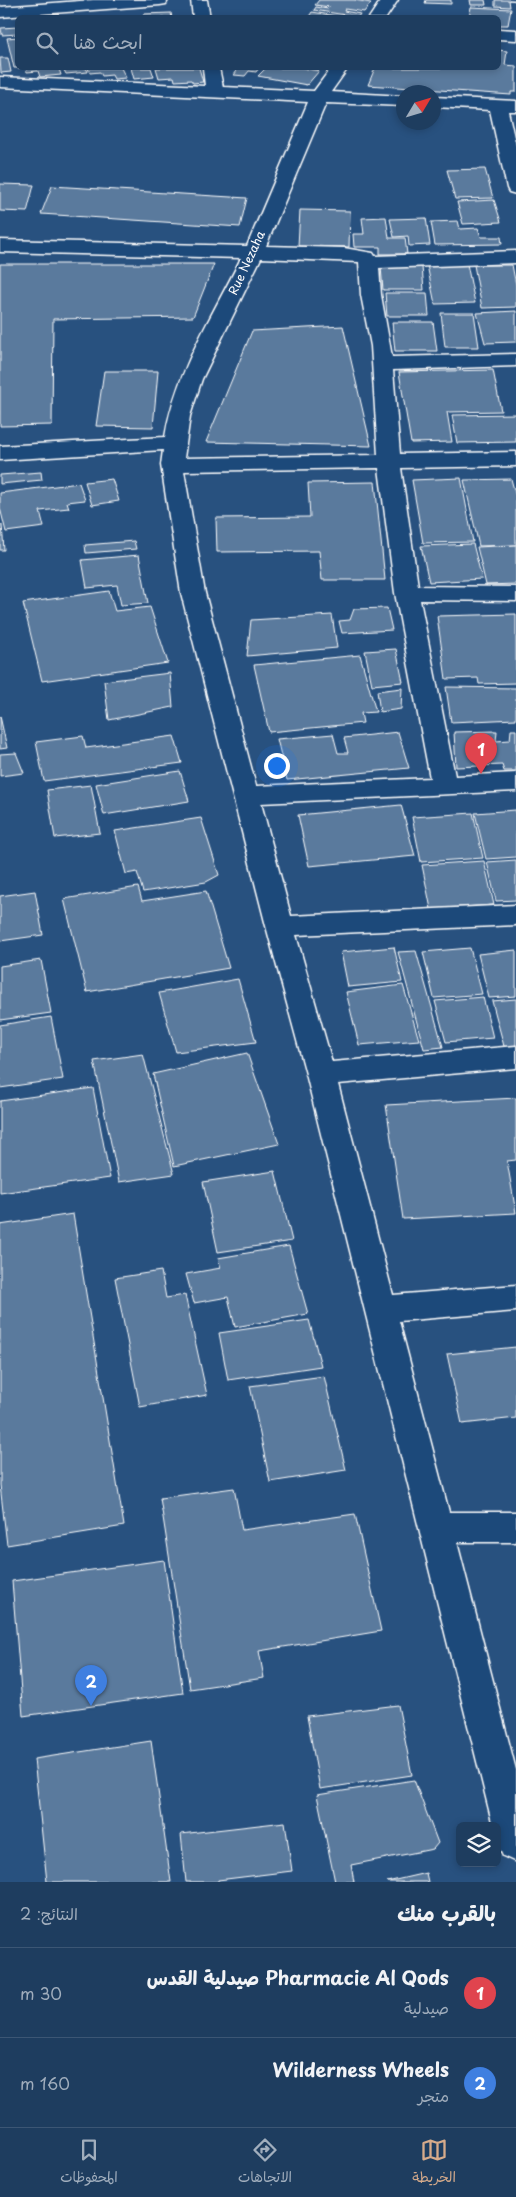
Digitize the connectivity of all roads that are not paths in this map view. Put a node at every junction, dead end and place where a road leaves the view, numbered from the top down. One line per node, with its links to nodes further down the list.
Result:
1 (160, 0): 4 (street)
2 (199, 0): 6 (street)
3 (390, 0): 7 (street)
4 (63, 4): 5 (street)
5 (0, 12)
6 (202, 15)
7 (379, 15)
8 (501, 34): 9 (street)
9 (516, 35)
10 (210, 70): 13 (street)
11 (339, 70): 14 (street, Rue Nezaha)
12 (0, 82): 13 (street)
13 (215, 92): 14 (street)
14 (319, 97): 15 (street); 20 (street, Rue Nezaha)
15 (396, 101)
16 (441, 102): 17 (street)
17 (507, 106): 18 (street)
18 (516, 188)
19 (0, 246): 20 (street)
20 (254, 252): 22 (street); 26 (street, Rue Nezaha)
21 (516, 257): 22 (street)
22 (368, 262): 24 (street)
23 (516, 360): 24 (street)
24 (383, 364): 28 (street)
25 (0, 453): 26 (street)
26 (173, 454): 28 (street); 33 (street, Rue Nezaha)
27 (516, 459): 28 (street)
28 (389, 461): 29 (street)
29 (407, 593): 30 (street); 32 (street)
30 (516, 594)
31 (516, 782): 32 (street)
32 (444, 786): 33 (street)
33 (246, 795): 35 (street, Rue Nezaha)
34 (516, 915): 35 (street)
35 (280, 926): 37 (street, Rue Nezaha)
36 (516, 1057): 37 (street)
37 (321, 1074): 39 (street, Rue Nezaha)
38 (516, 1298): 39 (street)
39 (380, 1309): 40 (street, Rue Nezaha)
40 (436, 1527): 41 (street); 42 (street, Rue Nezaha)
41 (516, 1527)
42 (516, 1843)

